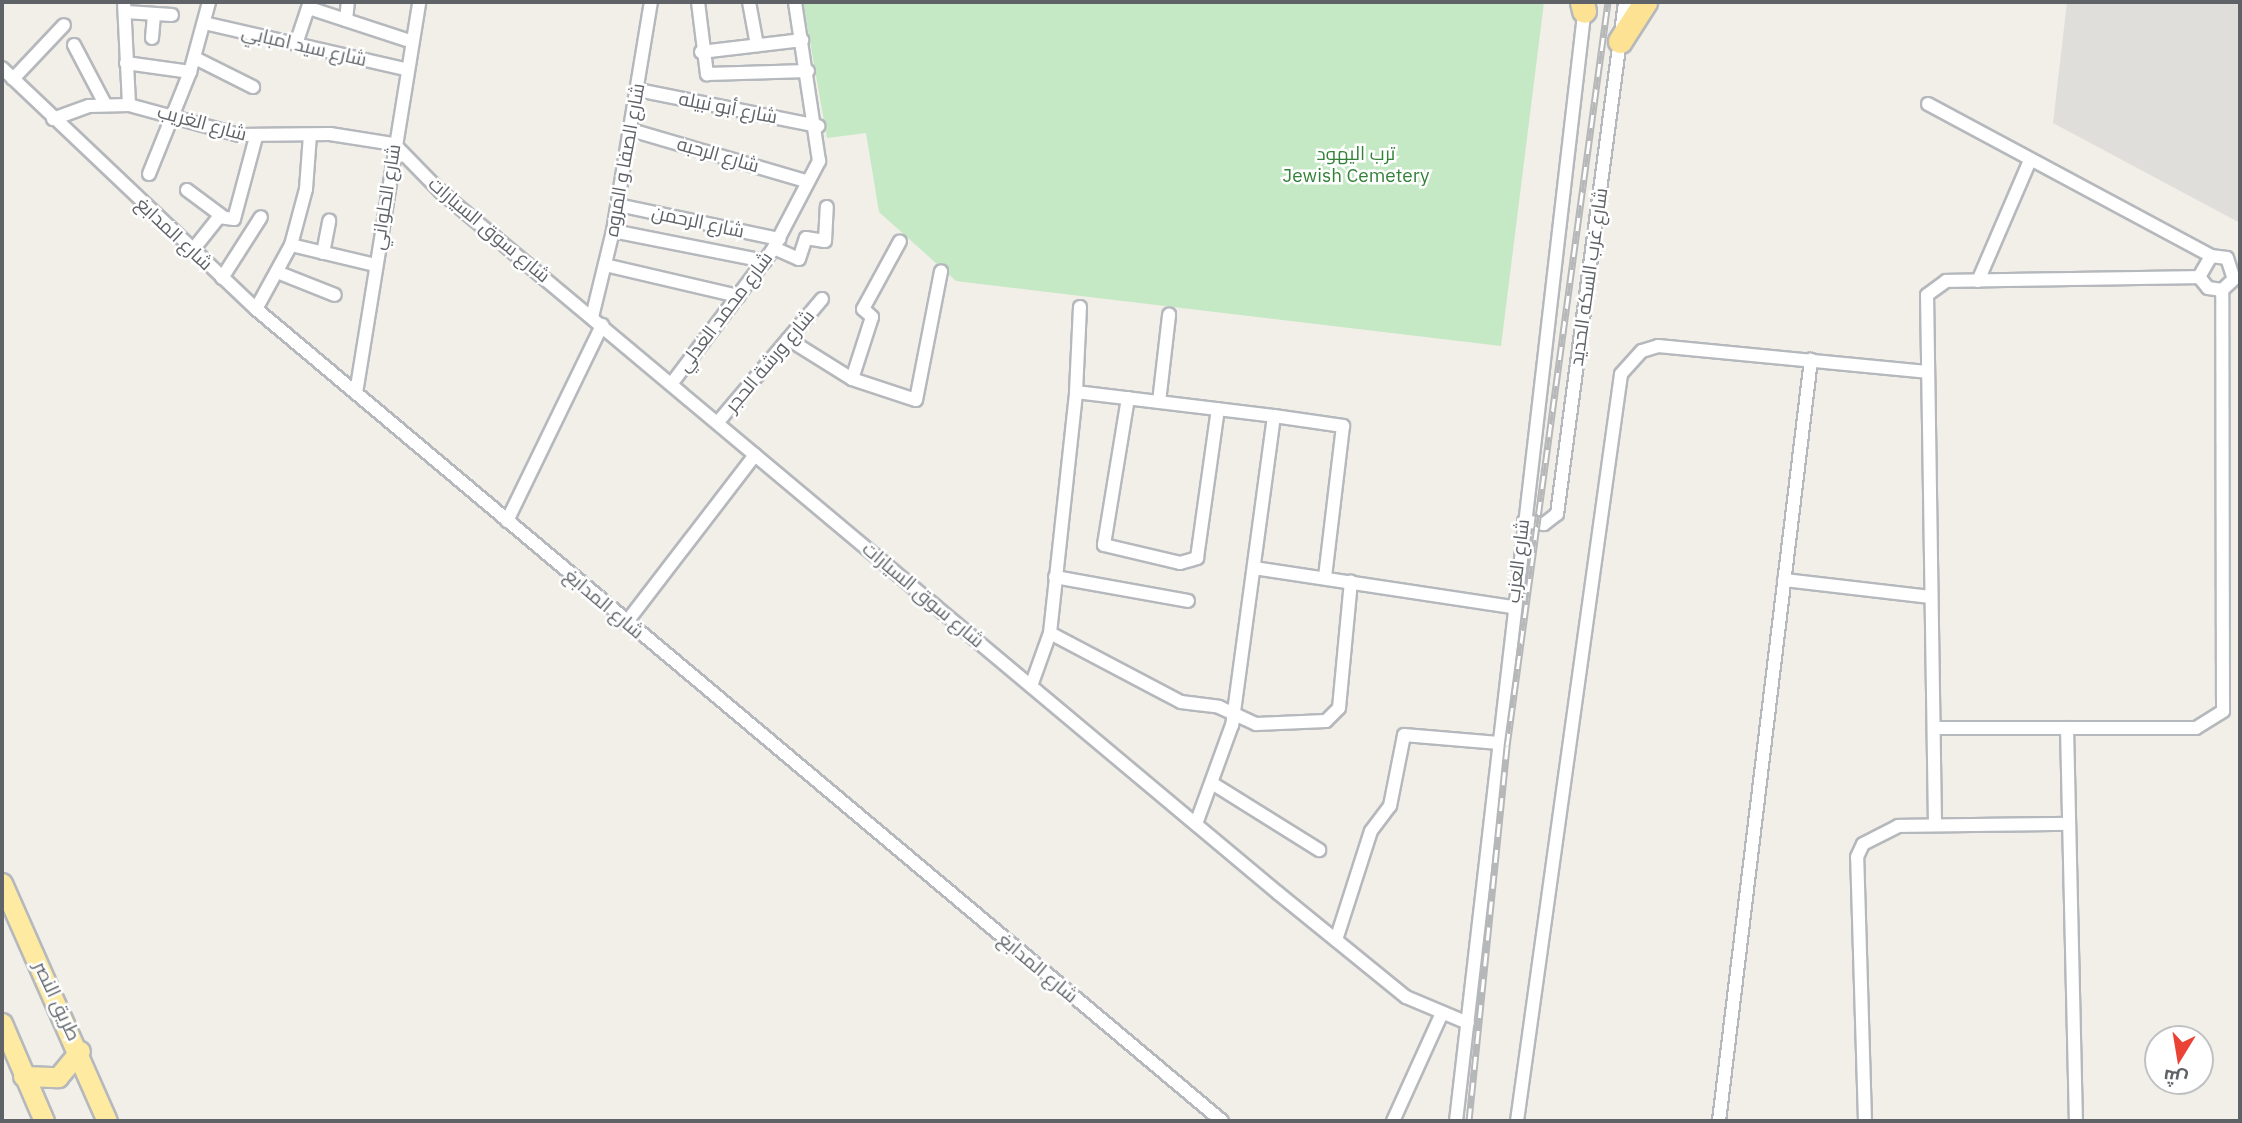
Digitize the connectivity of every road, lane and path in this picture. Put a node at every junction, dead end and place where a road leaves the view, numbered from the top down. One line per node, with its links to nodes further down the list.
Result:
1 (209, 2): 16 (street)
2 (348, 2): 15 (street)
3 (419, 2): 20 (street, شارع الحلواني)
4 (651, 2): 34 (street, شارع الصفا و المروه)
5 (698, 2): 25 (street)
6 (749, 2): 24 (street)
7 (795, 2): 19 (street, شارع محمد العدلي)
8 (1625, 2): 21 (street, شارع غرب السكه الحديد)
9 (1645, 2): 21 (highway)
10 (309, 5): 15 (street); 22 (street)
11 (1584, 5): 91 (street, شارع العزب)
12 (125, 7): 13 (street); 27 (street)
13 (154, 14): 14 (street); 18 (street)
14 (172, 15)
15 (346, 20): 20 (street)
16 (204, 23): 22 (street, شارع سيد امبابي); 26 (street)
17 (64, 25): 32 (street)
18 (152, 38)
19 (802, 40): 24 (street); 30 (street, شارع محمد العدلي)
20 (410, 41): 29 (street, شارع الحلواني)
21 (1620, 41): 91 (street, شارع غرب السكه الحديد)
22 (296, 44): 29 (street, شارع سيد امبابي)
23 (74, 45): 35 (street)
24 (757, 45): 25 (street)
25 (701, 52): 30 (street)
26 (195, 58): 31 (street); 33 (street)
27 (126, 63): 31 (street); 37 (street)
28 (2, 68): 32 (street, شارع المدابغ)
29 (405, 69): 44 (street, شارع الحلواني)
30 (808, 71): 40 (street, شارع محمد العدلي)
31 (190, 72): 38 (street)
32 (13, 79): 39 (street, شارع المدابغ)
33 (253, 87)
34 (638, 90): 40 (street, شارع أبو نبيله); 41 (street, شارع الصفا و المروه)
35 (105, 104): 37 (street, شارع الغريب); 39 (street, شارع الغريب)
36 (1928, 104): 45 (street)
37 (129, 105): 38 (street, شارع الغريب)
38 (172, 117): 43 (street, شارع الغريب); 46 (street)
39 (53, 119): 58 (street, شارع المدابغ)
40 (818, 126): 47 (street, شارع محمد العدلي)
41 (631, 130): 47 (street, شارع الرحبه); 49 (street, شارع الصفا و المروه)
42 (310, 135): 43 (street, شارع الغريب); 44 (street, شارع الغريب); 57 (street)
43 (256, 137): 51 (street)
44 (394, 144): 62 (street, شارع الحلواني); 77 (street, شارع سوق السيارات)
45 (2031, 160): 60 (street); 69 (street)
46 (149, 174)
47 (805, 181): 56 (street, شارع محمد العدلي)
48 (187, 190): 51 (street)
49 (618, 205): 54 (street, شارع الصفا و المروه); 56 (street, شارع الرحمن)
50 (827, 207): 56 (street, شارع الرحمن)
51 (222, 216): 58 (street)
52 (261, 217): 68 (street)
53 (328, 221): 59 (street)
54 (613, 231): 61 (street); 63 (street, شارع الصفا و المروه)
55 (900, 241): 81 (street)
56 (776, 244): 61 (street, شارع محمد العدلي)
57 (291, 246): 59 (street); 65 (street)
58 (192, 251): 68 (street, شارع المدابغ)
59 (323, 253): 62 (street)
60 (2211, 256): 66 (street); 67 (street)
61 (765, 261): 72 (street, شارع محمد العدلي)
62 (375, 265): 84 (street, شارع الحلواني)
63 (605, 265): 72 (street); 77 (street, شارع الصفا و المروه)
64 (941, 271): 81 (street)
65 (278, 272): 71 (street); 75 (street)
66 (2237, 272): 70 (street)
67 (2199, 277): 69 (street); 70 (street)
68 (222, 278): 75 (street, شارع المدابغ)
69 (1978, 281): 80 (street)
70 (2222, 290): 106 (street)
71 (335, 295)
72 (737, 296): 82 (street, شارع محمد العدلي)
73 (822, 299): 78 (street, شارع ورشة الحجر)
74 (1080, 307): 83 (street)
75 (256, 309): 84 (street, شارع المدابغ)
76 (1169, 315): 86 (street)
77 (597, 321): 82 (street, شارع سوق السيارات); 92 (street, شارع الصفا و المروه)
78 (788, 340): 81 (street); 89 (street, شارع ورشة الحجر)
79 (1811, 360): 80 (street); 96 (street); 125 (street)
80 (1927, 372): 98 (street)
81 (852, 379)
82 (672, 383): 89 (street, شارع سوق السيارات)
83 (1076, 392): 85 (street); 94 (street)
84 (356, 393): 92 (street, شارع المدابغ)
85 (1128, 398): 86 (street); 87 (street)
86 (1160, 402): 87 (street)
87 (1218, 409): 88 (street)
88 (1273, 416): 93 (street); 95 (street)
89 (718, 422): 90 (street, شارع سوق السيارات)
90 (755, 455): 101 (street); 103 (street, شارع سوق السيارات)
91 (1524, 521): 100 (street, شارع العزب)
92 (507, 522): 101 (street, شارع المدابغ)
93 (1254, 568): 95 (street); 104 (street)
94 (1055, 578): 99 (street); 102 (street)
95 (1325, 578): 97 (street)
96 (1784, 580): 98 (street); 126 (street)
97 (1351, 582): 100 (street); 104 (street)
98 (1931, 597): 105 (street)
99 (1188, 601)
100 (1513, 607): 107 (street, شارع العزب)
101 (626, 623): 122 (street, شارع المدابغ)
102 (1050, 633): 103 (street); 104 (street)
103 (1031, 686): 109 (street, شارع سوق السيارات)
104 (1234, 713): 108 (street)
105 (1934, 728): 106 (street); 111 (street)
106 (2067, 728): 110 (street)
107 (1499, 743): 114 (street); 117 (street, شارع العزب)
108 (1215, 785): 109 (street); 112 (street)
109 (1196, 824): 114 (street, شارع سوق السيارات)
110 (2068, 824): 111 (street); 128 (street)
111 (1935, 825): 127 (street)
112 (1319, 850)
113 (2, 883): 118 (highway, طريق النصر)
114 (1336, 940): 115 (street, شارع سوق السيارات)
115 (1442, 1013): 117 (street, شارع سوق السيارات); 123 (street)
116 (2, 1023): 119 (highway)
117 (1468, 1023): 124 (street, شارع العزب)
118 (80, 1051): 119 (highway); 121 (highway, طريق النصر)
119 (23, 1076): 120 (highway)
120 (44, 1121)
121 (107, 1121)
122 (1222, 1121)
123 (1393, 1121)
124 (1456, 1121)
125 (1517, 1121)
126 (1719, 1121)
127 (1865, 1121)
128 (2076, 1121)

